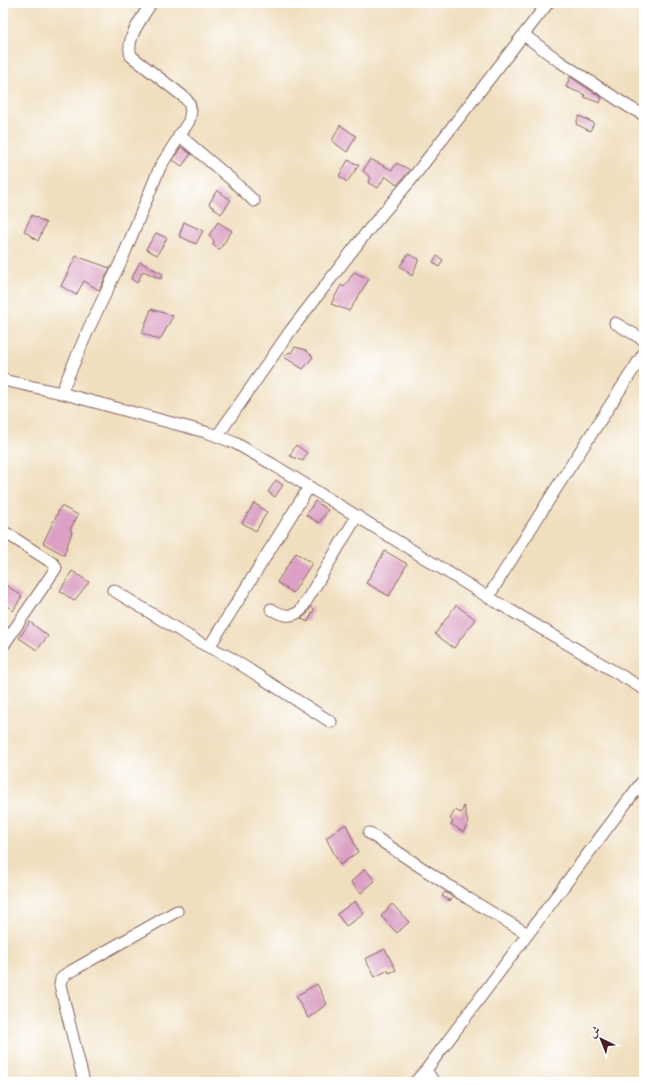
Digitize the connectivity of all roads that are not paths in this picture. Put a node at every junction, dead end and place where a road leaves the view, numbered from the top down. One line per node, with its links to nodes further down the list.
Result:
1 (151, 3): 5 (street)
2 (548, 3): 3 (street)
3 (524, 35): 4 (street); 12 (street)
4 (644, 115)
5 (179, 134): 6 (street); 11 (street)
6 (254, 201)
7 (615, 323): 8 (street)
8 (644, 340)
9 (644, 353): 17 (street)
10 (3, 380): 11 (street)
11 (61, 393): 12 (street)
12 (218, 435): 13 (street)
13 (309, 487): 14 (street); 20 (street)
14 (357, 516): 17 (street); 18 (street)
15 (3, 531): 19 (street)
16 (113, 590): 20 (street)
17 (488, 597): 21 (street)
18 (271, 609)
19 (3, 646)
20 (209, 647): 22 (street)
21 (644, 689)
22 (330, 722)
23 (644, 779): 26 (street)
24 (369, 833): 26 (street)
25 (177, 911): 28 (street)
26 (528, 934): 27 (street)
27 (426, 1070): 29 (street); 30 (street)
28 (84, 1082)
29 (415, 1082)
30 (434, 1082)

